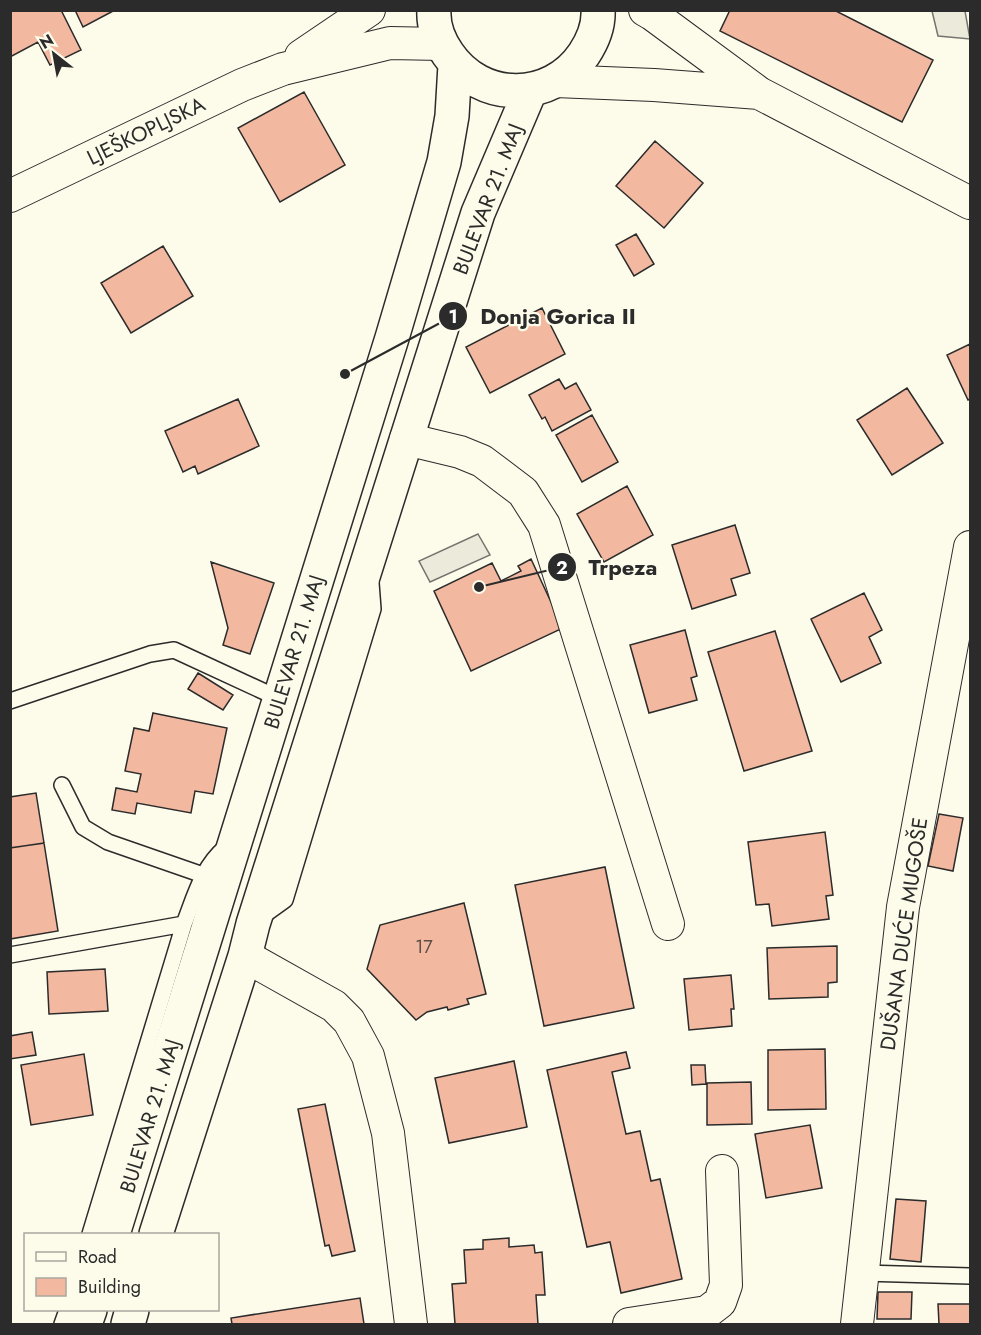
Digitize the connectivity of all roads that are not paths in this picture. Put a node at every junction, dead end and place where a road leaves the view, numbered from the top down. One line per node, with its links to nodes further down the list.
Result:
1 (369, 10): 6 (street, LJEŠKOPLJSKA)
2 (434, 10): 5 (main road, BULEVAR 21. MAJ)
3 (598, 10): 7 (main road, BULEVAR 21. MAJ)
4 (645, 10): 8 (street)
5 (448, 54): 6 (street, LJEŠKOPLJSKA); 7 (main road, BULEVAR 21. MAJ); 13 (main road, BULEVAR 21. MAJ)
6 (282, 69): 9 (street, LJEŠKOPLJSKA)
7 (542, 86): 8 (street); 11 (main road, BULEVAR 21. MAJ)
8 (759, 93): 10 (street)
9 (10, 196)
10 (970, 203)
11 (406, 439): 19 (street); 21 (main road, BULEVAR 21. MAJ)
12 (970, 547): 26 (street, DUŠANA DUĆE MUGOŠE)
13 (280, 699): 14 (lane); 16 (main road, BULEVAR 21. MAJ)
14 (10, 701)
15 (62, 785): 17 (lane)
16 (235, 840): 17 (lane); 24 (main road, BULEVAR 21. MAJ)
17 (203, 875): 18 (lane)
18 (184, 924): 20 (lane); 23 (lane)
19 (668, 924)
20 (10, 955)
21 (245, 956): 25 (main road, BULEVAR 21. MAJ); 28 (street)
22 (722, 1171): 29 (street)
23 (90, 1233)
24 (113, 1233)
25 (156, 1233)
26 (863, 1273): 27 (lane); 30 (street, DUŠANA DUĆE MUGOŠE)
27 (970, 1276)
28 (411, 1324)
29 (629, 1324)
30 (857, 1324)

